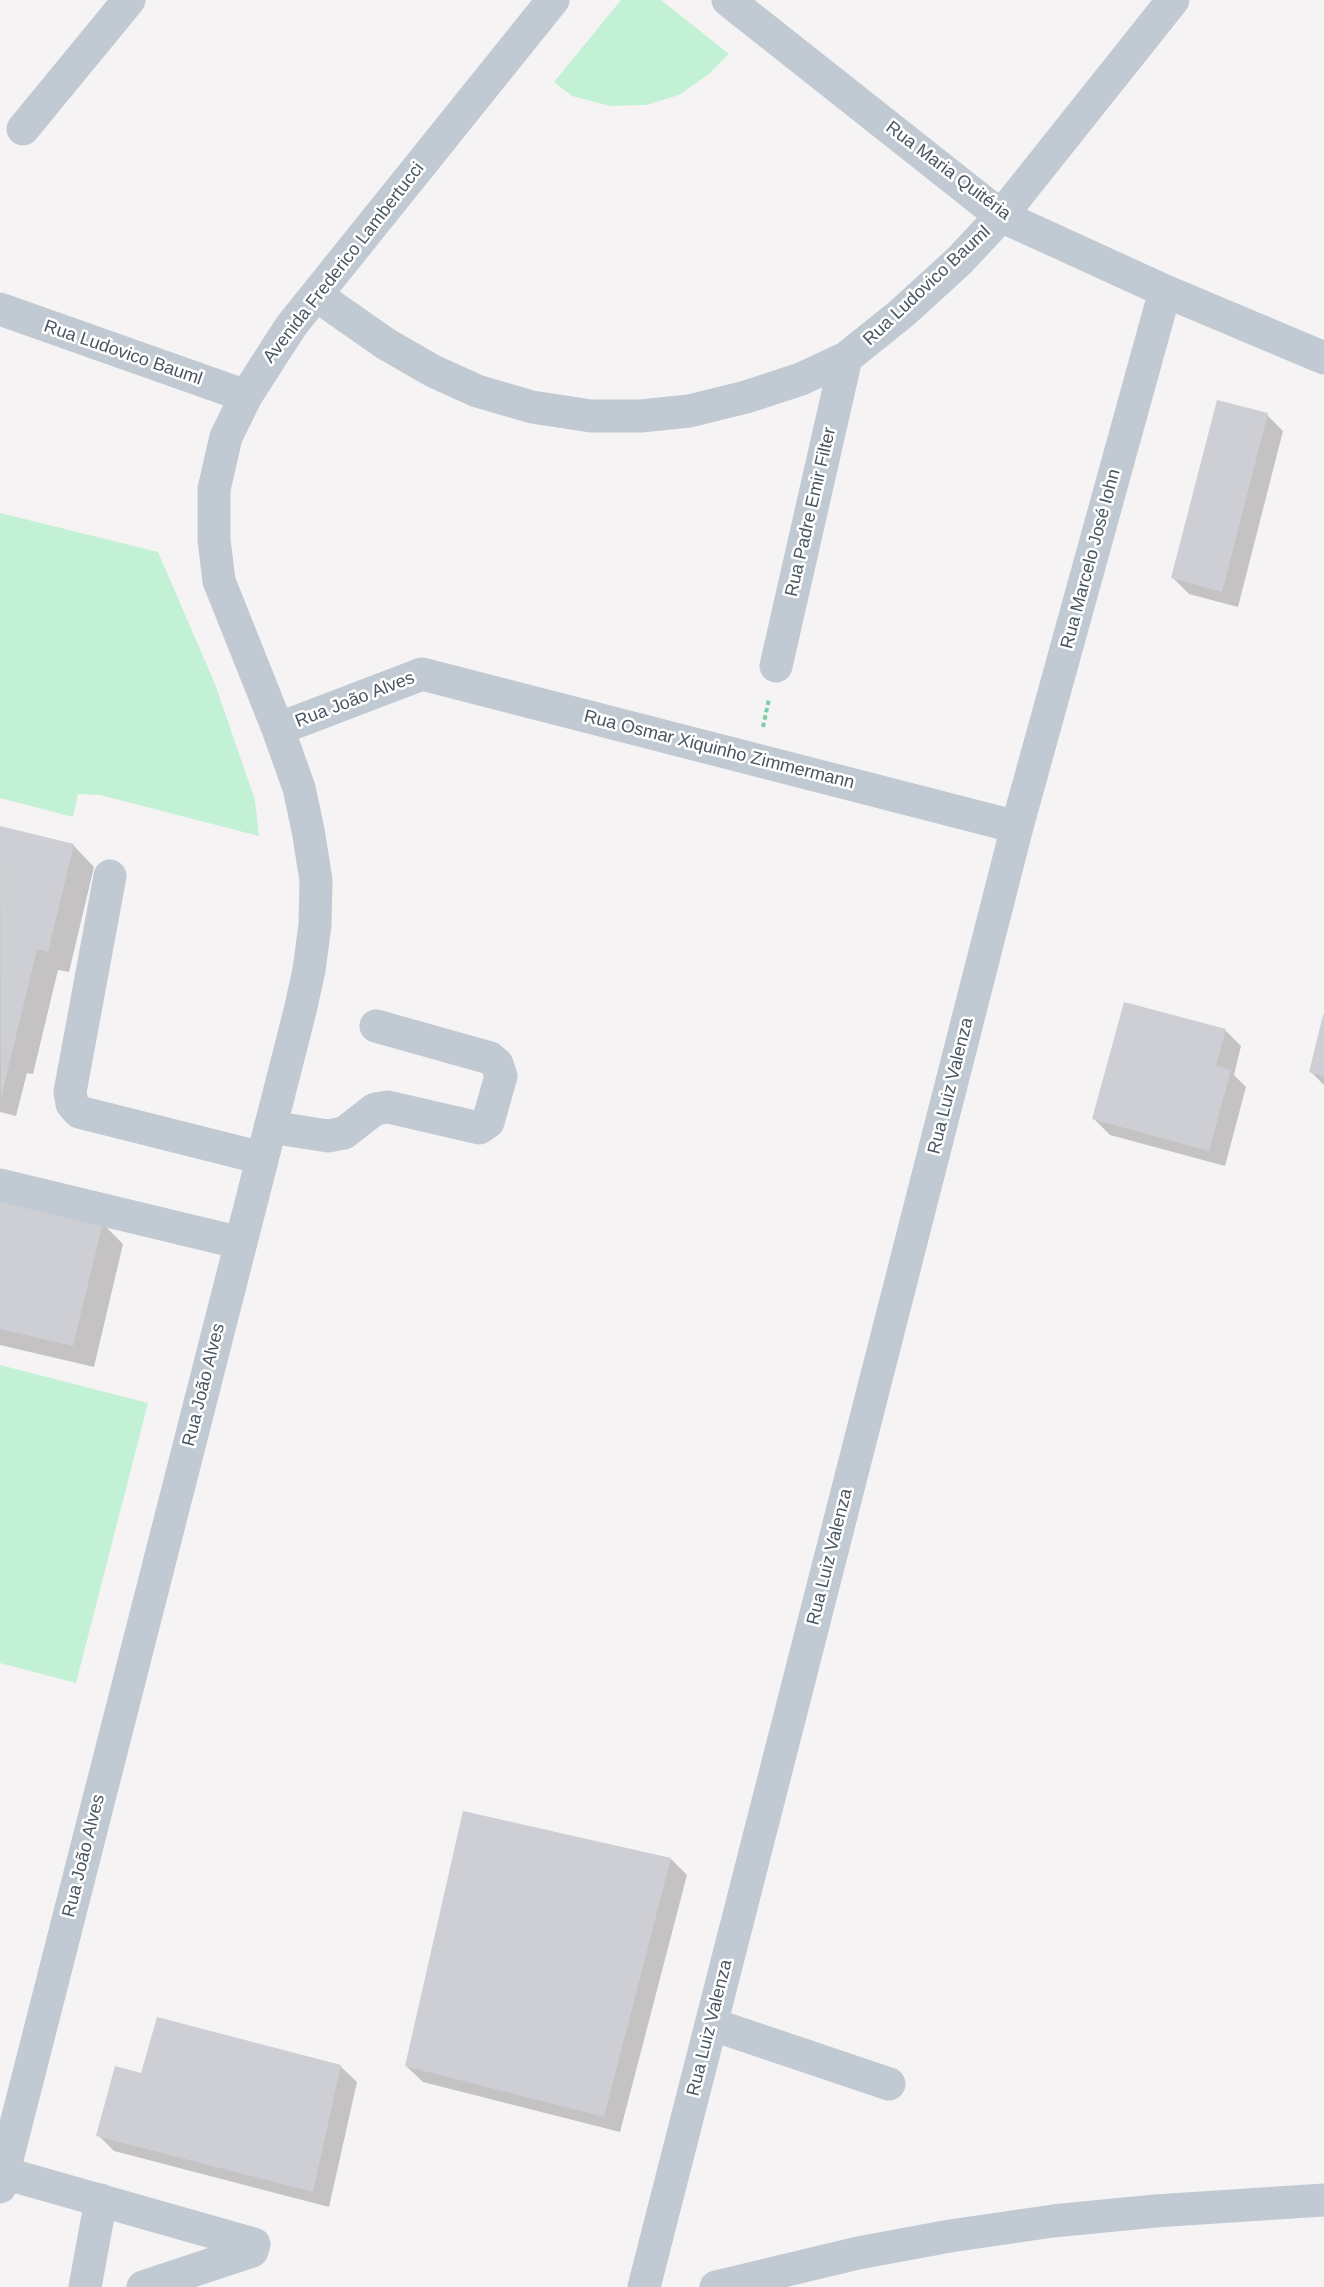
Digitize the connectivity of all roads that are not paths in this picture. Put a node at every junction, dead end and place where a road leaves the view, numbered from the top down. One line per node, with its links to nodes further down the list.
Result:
1 (129, 0): 5 (street)
2 (553, 0): 8 (street, Avenida Frederico Lambertucci)
3 (728, 0): 6 (street, Rua Maria Quitéria)
4 (1173, 0): 6 (street, Rua Ludovico Bauml)
5 (23, 129)
6 (1001, 216): 7 (street, Rua Maria Quitéria); 10 (street, Rua Ludovico Bauml)
7 (1165, 291): 11 (street, Rua Maria Quitéria); 16 (street, Rua Marcelo José Iohn)
8 (316, 295): 10 (street, Rua Ludovico Bauml); 12 (street, Avenida Frederico Lambertucci)
9 (0, 309): 12 (street, Rua Ludovico Bauml)
10 (846, 358): 13 (street, Rua Padre Emir Filter)
11 (1324, 358)
12 (246, 396): 15 (street, Avenida Frederico Lambertucci)
13 (776, 666)
14 (422, 674): 15 (street, Rua João Alves); 16 (street, Rua Osmar Xiquinho Zimmermann)
15 (278, 729): 19 (street, Rua João Alves)
16 (1017, 827): 23 (street, Rua Luiz Valenza)
17 (110, 876): 20 (street)
18 (376, 1026): 19 (street)
19 (270, 1127): 20 (street, Rua João Alves)
20 (262, 1158): 22 (street, Rua João Alves)
21 (0, 1185): 22 (street)
22 (241, 1243): 25 (street, Rua João Alves)
23 (711, 2024): 24 (street); 30 (street, Rua Luiz Valenza)
24 (889, 2084)
25 (2, 2180): 26 (street)
26 (101, 2200): 28 (street); 29 (street)
27 (1324, 2200): 31 (street)
28 (85, 2287)
29 (142, 2287)
30 (644, 2287)
31 (717, 2287)

